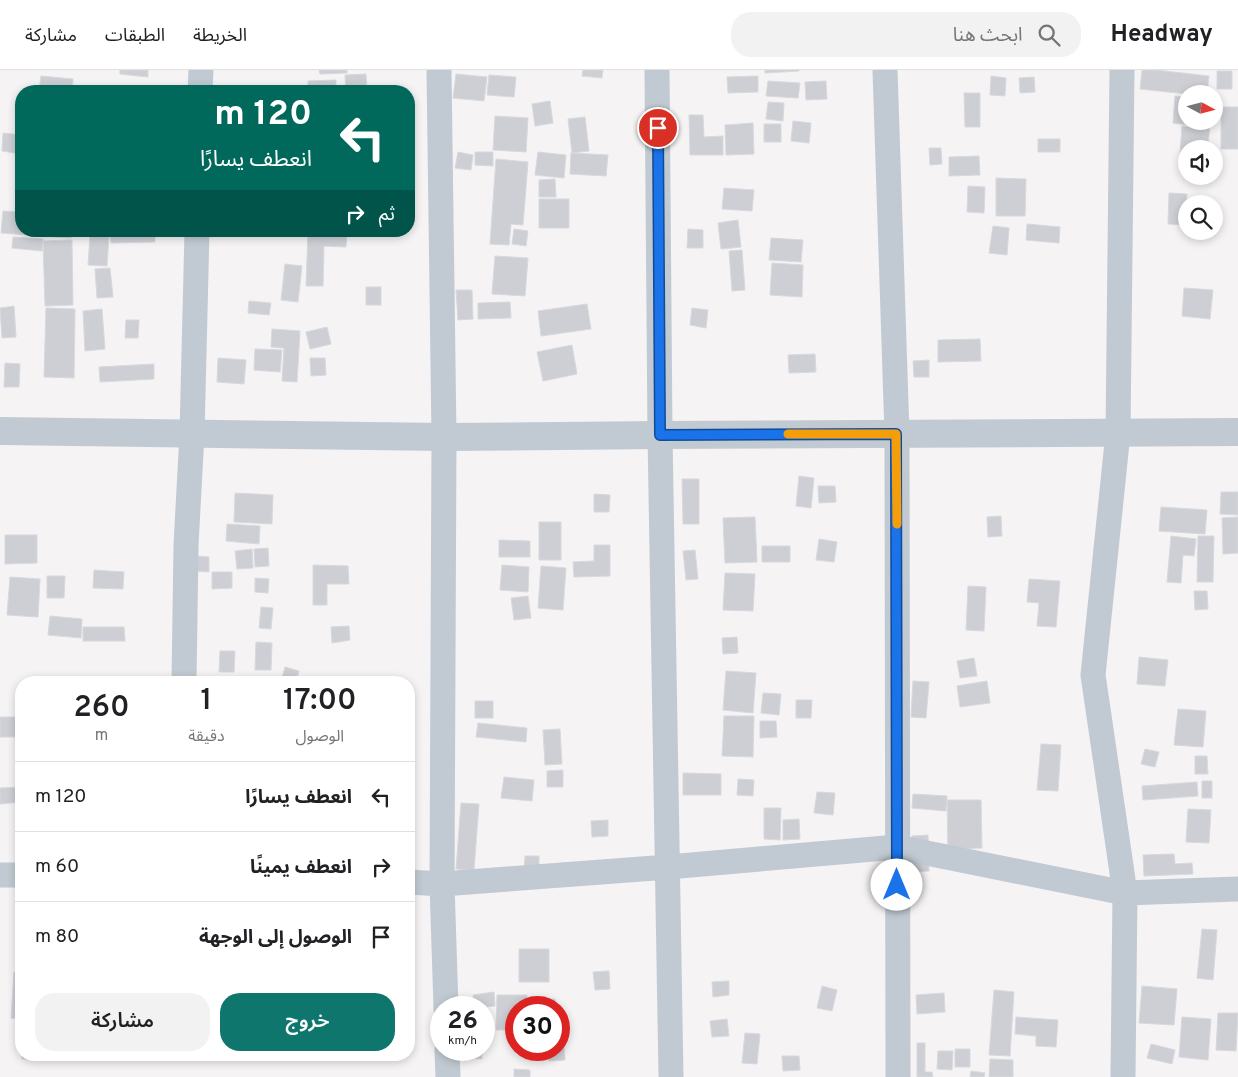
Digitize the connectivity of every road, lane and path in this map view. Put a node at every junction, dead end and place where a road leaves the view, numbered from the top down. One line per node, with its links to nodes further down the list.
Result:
1 (201, 70): 6 (street)
2 (440, 70): 14 (street)
3 (657, 70): 13 (street)
4 (885, 70): 12 (street)
5 (1122, 70): 10 (street)
6 (200, 85)
7 (197, 237): 11 (street)
8 (0, 431): 11 (street)
9 (1238, 432): 10 (street)
10 (1118, 433): 12 (street); 23 (street)
11 (192, 434): 14 (street); 15 (street)
12 (896, 434): 13 (street); 16 (street)
13 (660, 435): 14 (street); 17 (street)
14 (444, 437): 21 (street)
15 (184, 676)
16 (897, 847): 17 (street); 23 (street); 28 (street)
17 (668, 867): 21 (street); 27 (street)
18 (0, 875): 19 (street)
19 (15, 875)
20 (415, 882): 21 (street)
21 (442, 884): 24 (street)
22 (1238, 889): 23 (street)
23 (1125, 893): 29 (street)
24 (446, 996)
25 (447, 1061): 26 (street)
26 (448, 1077)
27 (671, 1077)
28 (898, 1077)
29 (1123, 1077)

